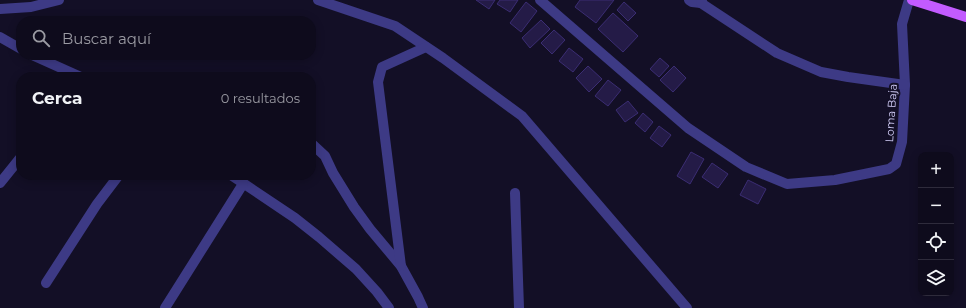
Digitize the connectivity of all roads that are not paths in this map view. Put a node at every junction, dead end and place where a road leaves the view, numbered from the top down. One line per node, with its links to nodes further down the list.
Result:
1 (59, 0): 7 (street)
2 (318, 0): 11 (street)
3 (540, 0): 14 (street, Loma Baja)
4 (689, 0): 6 (street)
5 (910, 0): 8 (main road); 14 (street, Loma Baja)
6 (701, 1): 14 (street)
7 (0, 9)
8 (966, 17)
9 (0, 37): 10 (street)
10 (16, 46)
11 (426, 47): 22 (street); 28 (street)
12 (43, 60): 13 (street)
13 (69, 72)
14 (906, 85)
15 (316, 148): 22 (street)
16 (16, 162): 19 (street)
17 (115, 180): 23 (street)
18 (238, 180): 20 (street)
19 (0, 183)
20 (243, 184): 24 (street); 25 (street)
21 (515, 193): 27 (street)
22 (401, 266): 26 (street)
23 (46, 283)
24 (165, 308)
25 (389, 308)
26 (423, 308)
27 (519, 308)
28 (687, 308)

